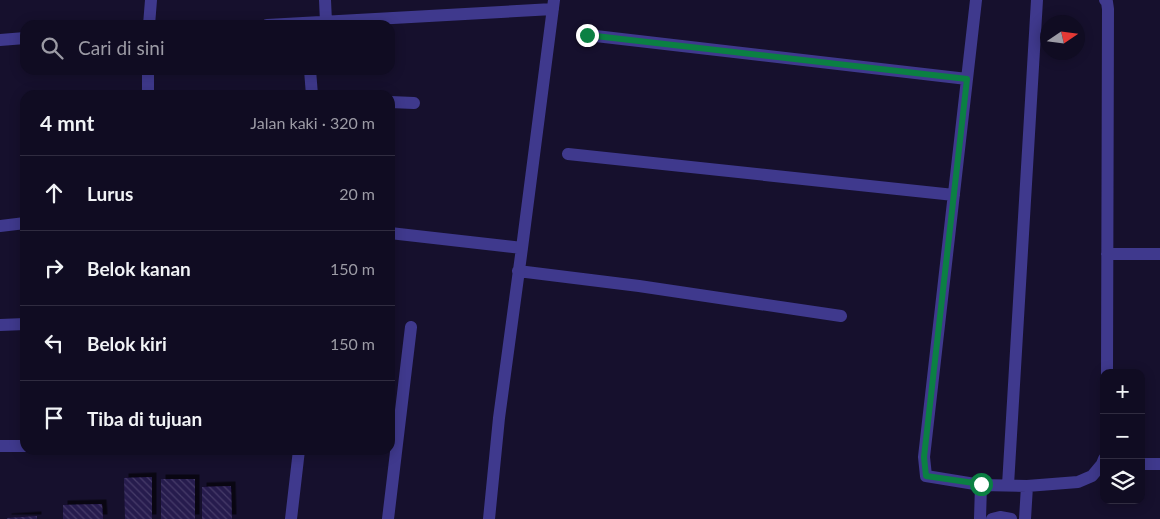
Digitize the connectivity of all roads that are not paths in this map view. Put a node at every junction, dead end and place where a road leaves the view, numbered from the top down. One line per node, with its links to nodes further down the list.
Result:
1 (151, 0): 7 (street)
2 (325, 0): 8 (street)
3 (976, 0): 15 (street)
4 (1037, 0): 41 (street)
5 (1105, 0): 26 (street)
6 (553, 5): 9 (street); 25 (street)
7 (149, 20)
8 (326, 20)
9 (353, 20)
10 (587, 35): 15 (street)
11 (20, 38): 12 (street)
12 (0, 40)
13 (148, 75): 16 (street)
14 (310, 75): 17 (street)
15 (967, 79): 21 (street)
16 (148, 90)
17 (312, 90)
18 (395, 102): 19 (street)
19 (414, 104)
20 (568, 154): 21 (street)
21 (954, 195): 40 (street)
22 (20, 224): 23 (street)
23 (0, 226)
24 (395, 234): 25 (street)
25 (522, 248): 28 (street)
26 (1107, 254): 27 (street); 33 (street)
27 (1160, 254)
28 (518, 271): 29 (street); 45 (street)
29 (841, 316)
30 (20, 324): 31 (street)
31 (0, 325)
32 (411, 327): 44 (street)
33 (1107, 369)
34 (0, 446): 35 (street)
35 (20, 446)
36 (298, 455): 43 (street)
37 (1145, 464): 38 (street)
38 (1160, 464)
39 (1100, 466): 42 (street)
40 (981, 484): 41 (street); 46 (street)
41 (1008, 485): 42 (street)
42 (1027, 486): 49 (street)
43 (290, 519)
44 (388, 519)
45 (489, 519)
46 (980, 519)
47 (992, 519): 48 (street)
48 (1011, 519)
49 (1025, 519)

